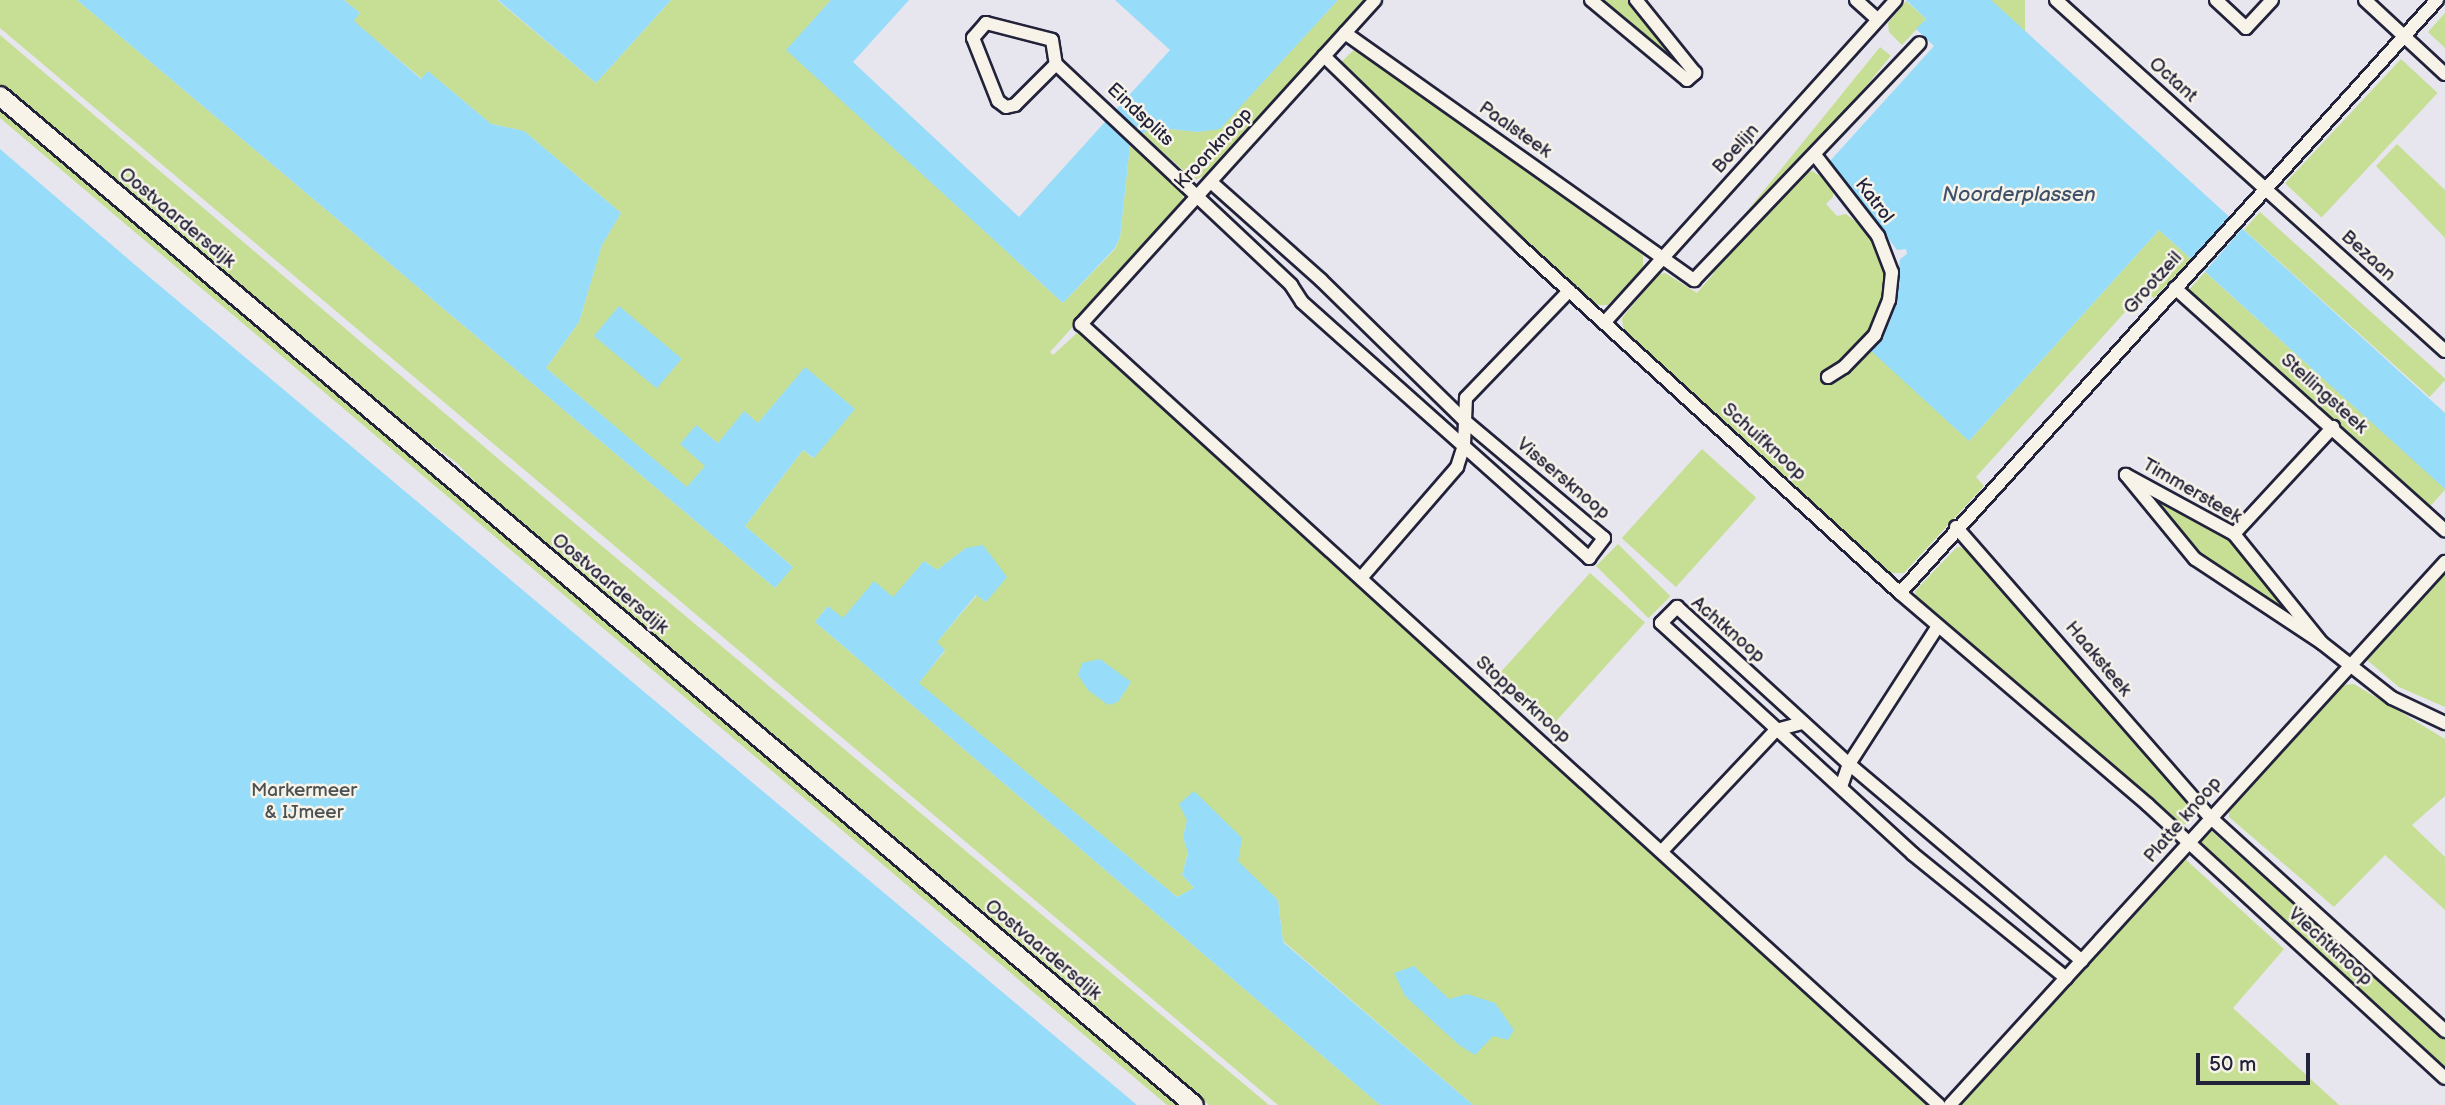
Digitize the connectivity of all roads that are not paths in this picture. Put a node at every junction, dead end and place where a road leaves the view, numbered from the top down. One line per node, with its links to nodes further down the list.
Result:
1 (1375, 0): 12 (street, Kroonknoop)
2 (1591, 0): 3 (street)
3 (1636, 0)
4 (1856, 0): 11 (street)
5 (2056, 0): 21 (street, Octant)
6 (2216, 0): 7 (street)
7 (2272, 0)
8 (2365, 0): 13 (street)
9 (2437, 0): 13 (street, Grootzeil)
10 (1893, 3): 11 (street, Boelijn)
11 (1877, 19): 23 (street, Boelijn)
12 (1345, 33): 15 (street, Kroonknoop); 23 (street, Paalsteek)
13 (2403, 37): 17 (street); 21 (street, Grootzeil)
14 (1920, 43): 19 (street)
15 (1324, 56): 20 (street, Kroonknoop); 25 (street, Schuifknoop)
16 (1056, 64): 16 (street, Eindsplits); 22 (street, Eindsplits)
17 (2445, 74)
18 (0, 96): 54 (main road, Oostvaardersdijk)
19 (1815, 155): 23 (street); 29 (street, Katrol)
20 (1211, 181): 22 (street, Kroonknoop); 30 (street, Vissersknoop)
21 (2264, 189): 24 (street, Grootzeil); 28 (street, Bezaan)
22 (1197, 195): 27 (street, Kroonknoop); 32 (street, Vissersknoop)
23 (1664, 257): 26 (street, Boelijn)
24 (2175, 288): 31 (street, Stellingsteek); 33 (street, Grootzeil)
25 (1569, 291): 26 (street, Schuifknoop); 30 (street)
26 (1604, 323): 38 (street, Schuifknoop)
27 (1081, 324): 37 (street, Stopperknoop)
28 (2445, 351)
29 (1828, 377)
30 (1465, 421): 32 (street); 32 (street, Vissersknoop)
31 (2333, 427): 34 (street, Stellingsteek); 35 (street)
32 (1464, 445): 37 (street)
33 (1956, 527): 38 (street, Grootzeil); 47 (street, Haaksteek)
34 (2445, 530)
35 (2234, 534): 40 (street, Timmersteek); 40 (street, Timmersteek)
36 (2445, 562): 41 (street, Platte knoop)
37 (1361, 578): 49 (street, Stopperknoop)
38 (1900, 593): 39 (street, Schuifknoop)
39 (1938, 626): 45 (street); 48 (street, Schuifknoop)
40 (2322, 643): 41 (street, Timmersteek)
41 (2348, 666): 43 (street, Timmersteek); 47 (street, Platte knoop)
42 (1803, 723): 44 (street); 44 (street, Achtknoop); 45 (street, Achtknoop)
43 (2445, 723)
44 (1776, 730): 46 (street, Achtknoop); 49 (street)
45 (1849, 764): 46 (street); 50 (street, Achtknoop)
46 (1842, 784): 51 (street, Achtknoop)
47 (2210, 817): 48 (street, Platte knoop); 52 (street, Vlechtknoop)
48 (2189, 844): 50 (street, Platte knoop); 53 (street, Vlechtknoop)
49 (1662, 851): 55 (street, Stopperknoop)
50 (2082, 961): 51 (street, Platte knoop)
51 (2066, 978): 56 (street, Platte knoop)
52 (2445, 1031)
53 (2445, 1078)
54 (1194, 1105)
55 (1939, 1105)
56 (1950, 1105)

